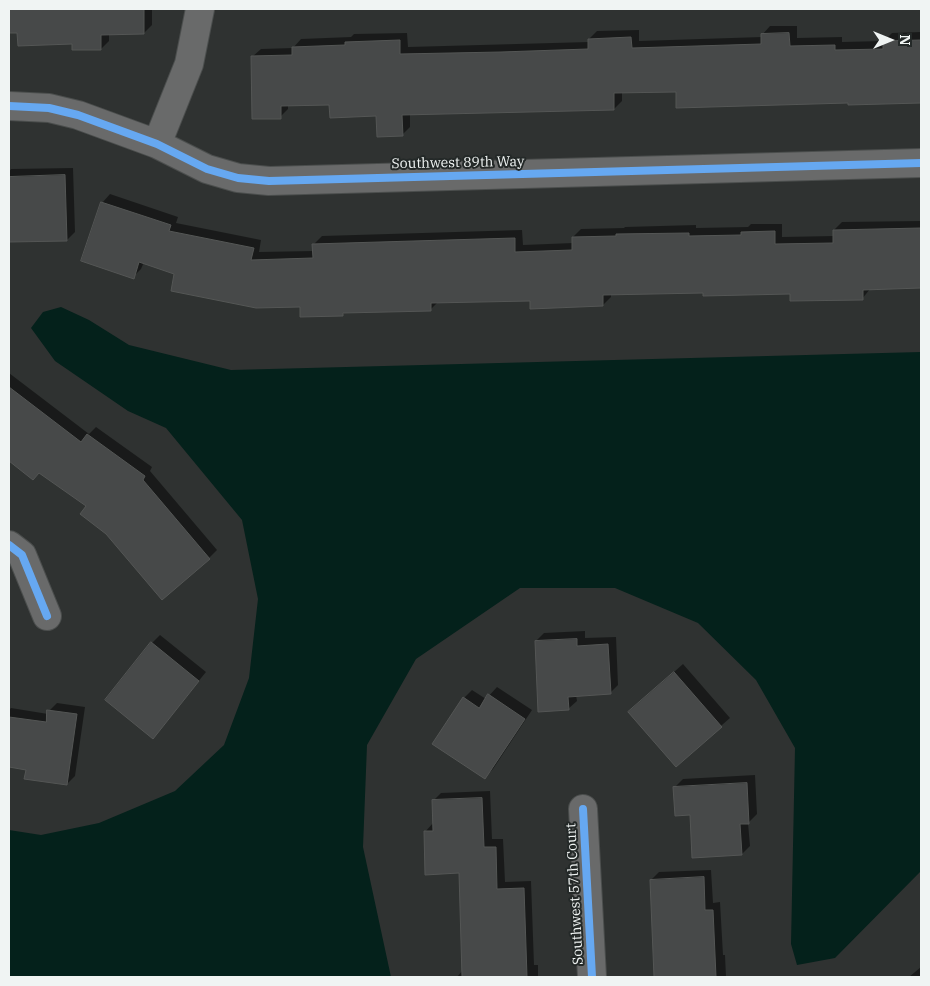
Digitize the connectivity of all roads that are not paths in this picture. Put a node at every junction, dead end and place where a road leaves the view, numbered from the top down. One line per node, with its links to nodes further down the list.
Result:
1 (200, 9): 3 (street)
2 (9, 106): 3 (street, Southwest 89th Way)
3 (157, 144): 4 (street, Southwest 89th Way)
4 (921, 163)
5 (9, 545): 6 (street)
6 (47, 616)
7 (583, 809): 8 (street, Southwest 57th Court)
8 (592, 977)

